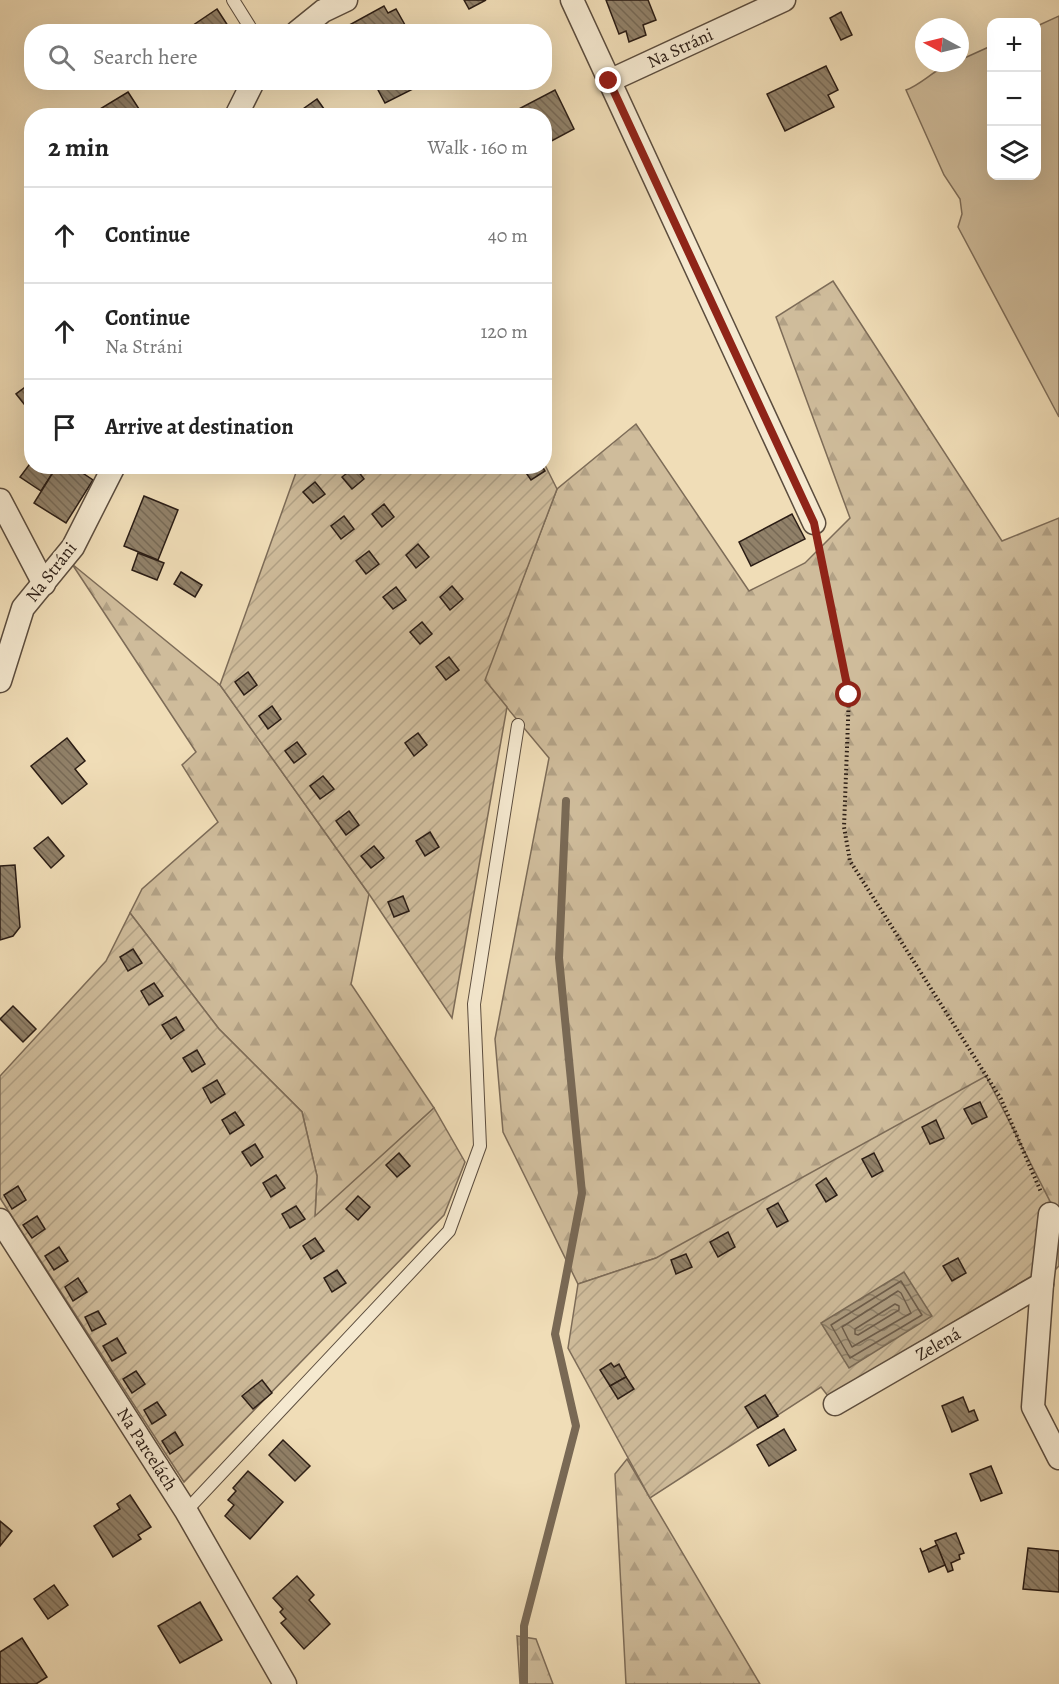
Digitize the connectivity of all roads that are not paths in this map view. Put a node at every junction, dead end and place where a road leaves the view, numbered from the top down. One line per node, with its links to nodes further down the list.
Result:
1 (233, 0): 5 (lane)
2 (346, 0): 6 (street)
3 (572, 0): 7 (street)
4 (784, 0): 7 (street, Na Stráni)
5 (248, 24)
6 (307, 24)
7 (609, 81): 12 (street)
8 (249, 90): 9 (street)
9 (240, 108)
10 (110, 474): 13 (street, Na Stráni)
11 (0, 500): 13 (street)
12 (814, 523)
13 (44, 584): 14 (street, Na Stráni)
14 (0, 681)
15 (518, 725): 21 (lane)
16 (1050, 1214): 18 (street)
17 (0, 1220): 21 (street, Na Parcelách)
18 (1042, 1284): 19 (street, Zelená); 20 (street)
19 (835, 1404)
20 (1059, 1458)
21 (186, 1510): 22 (street, Na Parcelách)
22 (285, 1684)

